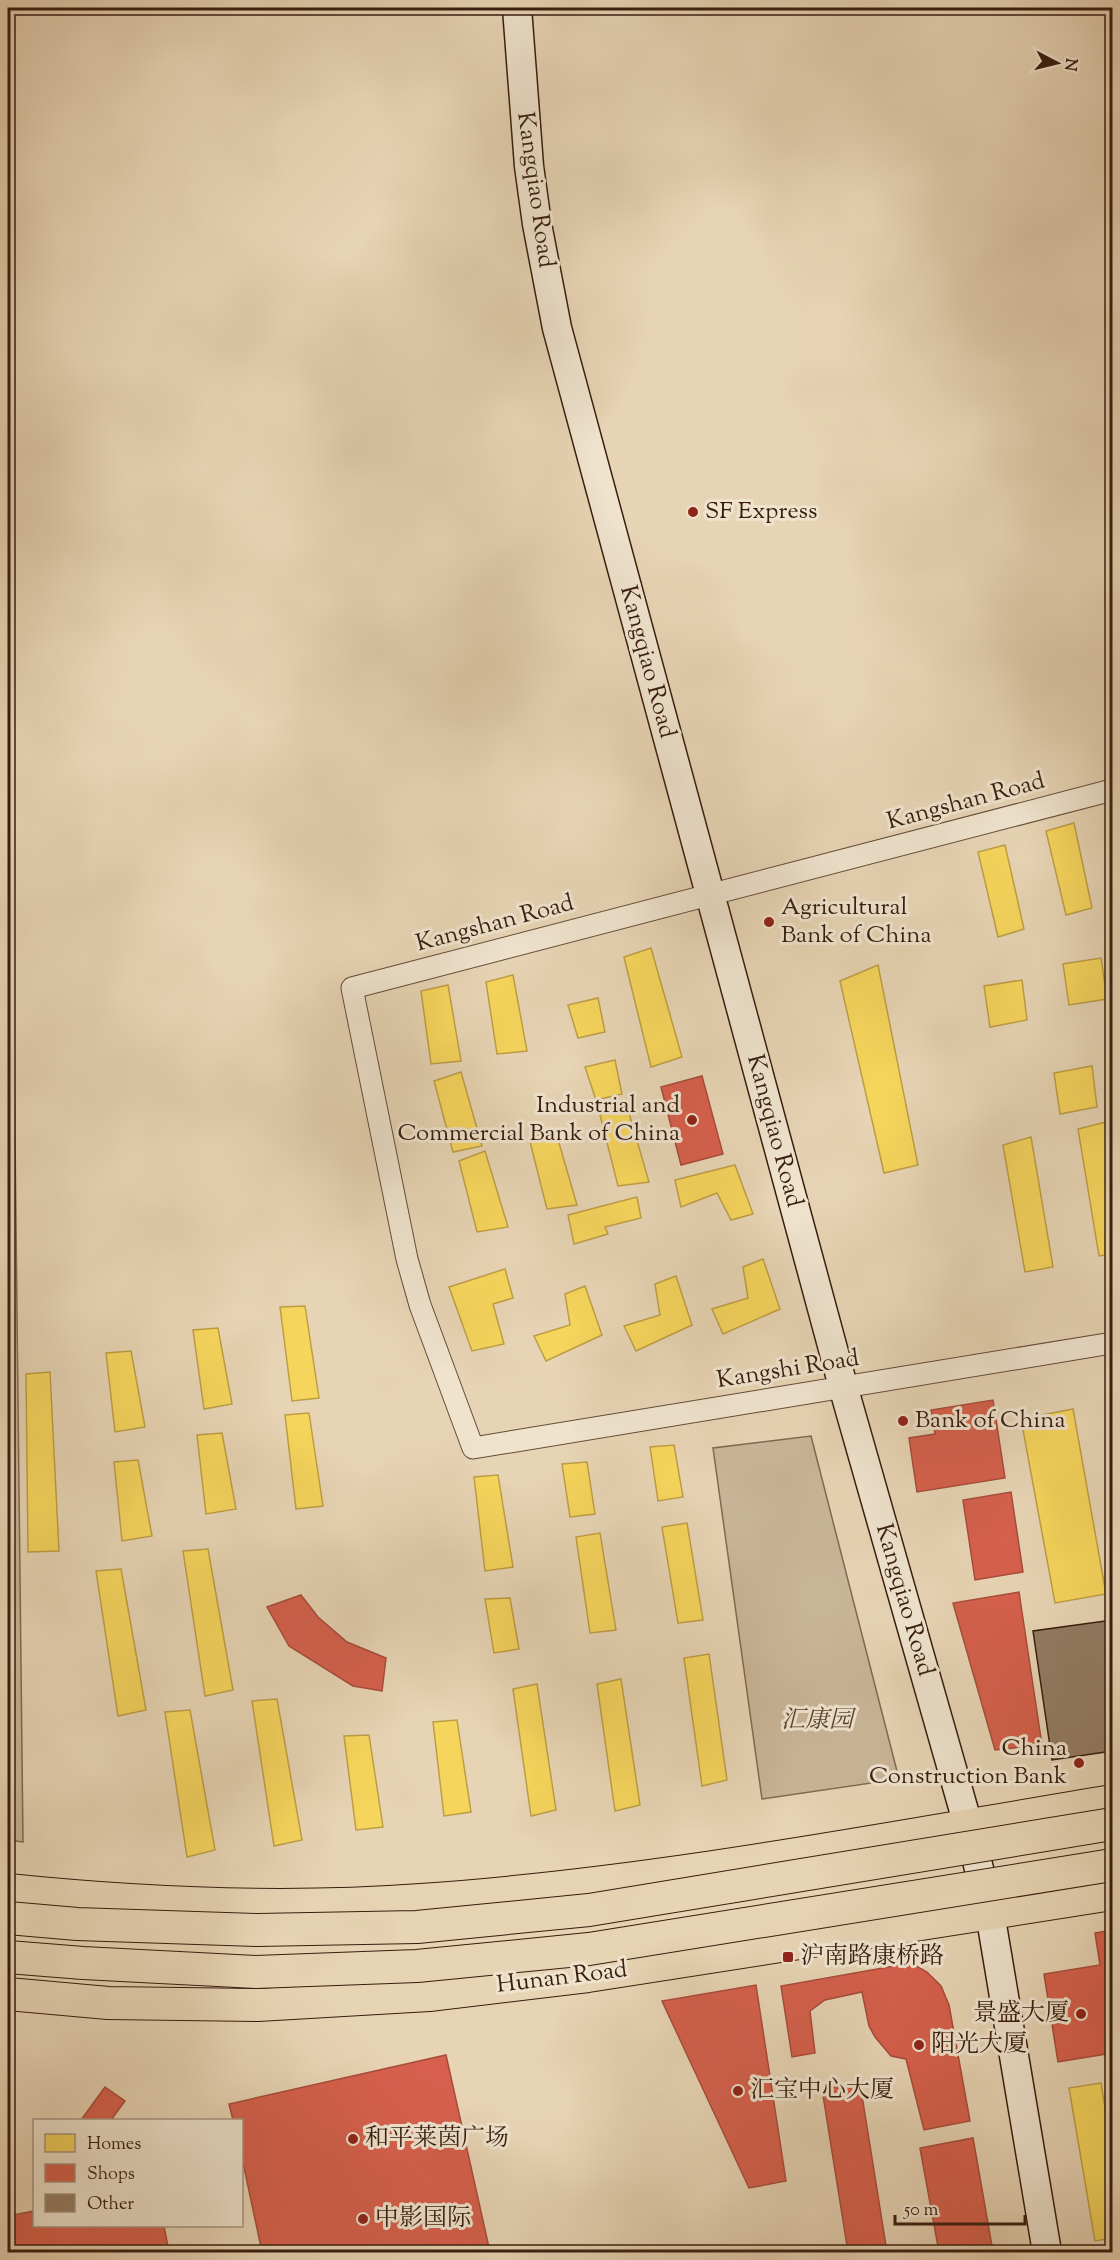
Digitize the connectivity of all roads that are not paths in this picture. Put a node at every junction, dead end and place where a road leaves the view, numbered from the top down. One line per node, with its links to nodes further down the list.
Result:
1 (517, 8): 3 (main road, Kangqiao Road)
2 (1113, 790): 3 (street, Kangshan Road)
3 (710, 895): 5 (main road, Kangqiao Road); 6 (street, Kangshan Road)
4 (1113, 1343): 5 (street, Kangshi Road)
5 (843, 1386): 6 (street, Kangshi Road); 9 (main road, Kangqiao Road)
6 (473, 1448)
7 (1113, 1801): 9 (main road)
8 (1113, 1824): 14 (main road, bridge)
9 (968, 1825): 11 (main road); 13 (main road, Kangqiao Road)
10 (1113, 1865): 15 (main road, bridge)
11 (8, 1890)
12 (1113, 1894): 13 (main road, Hunan Road)
13 (990, 1913): 16 (main road, Hunan Road); 17 (main road, Kangqiao Road)
14 (8, 1918)
15 (8, 1957)
16 (8, 1994)
17 (1047, 2253)

